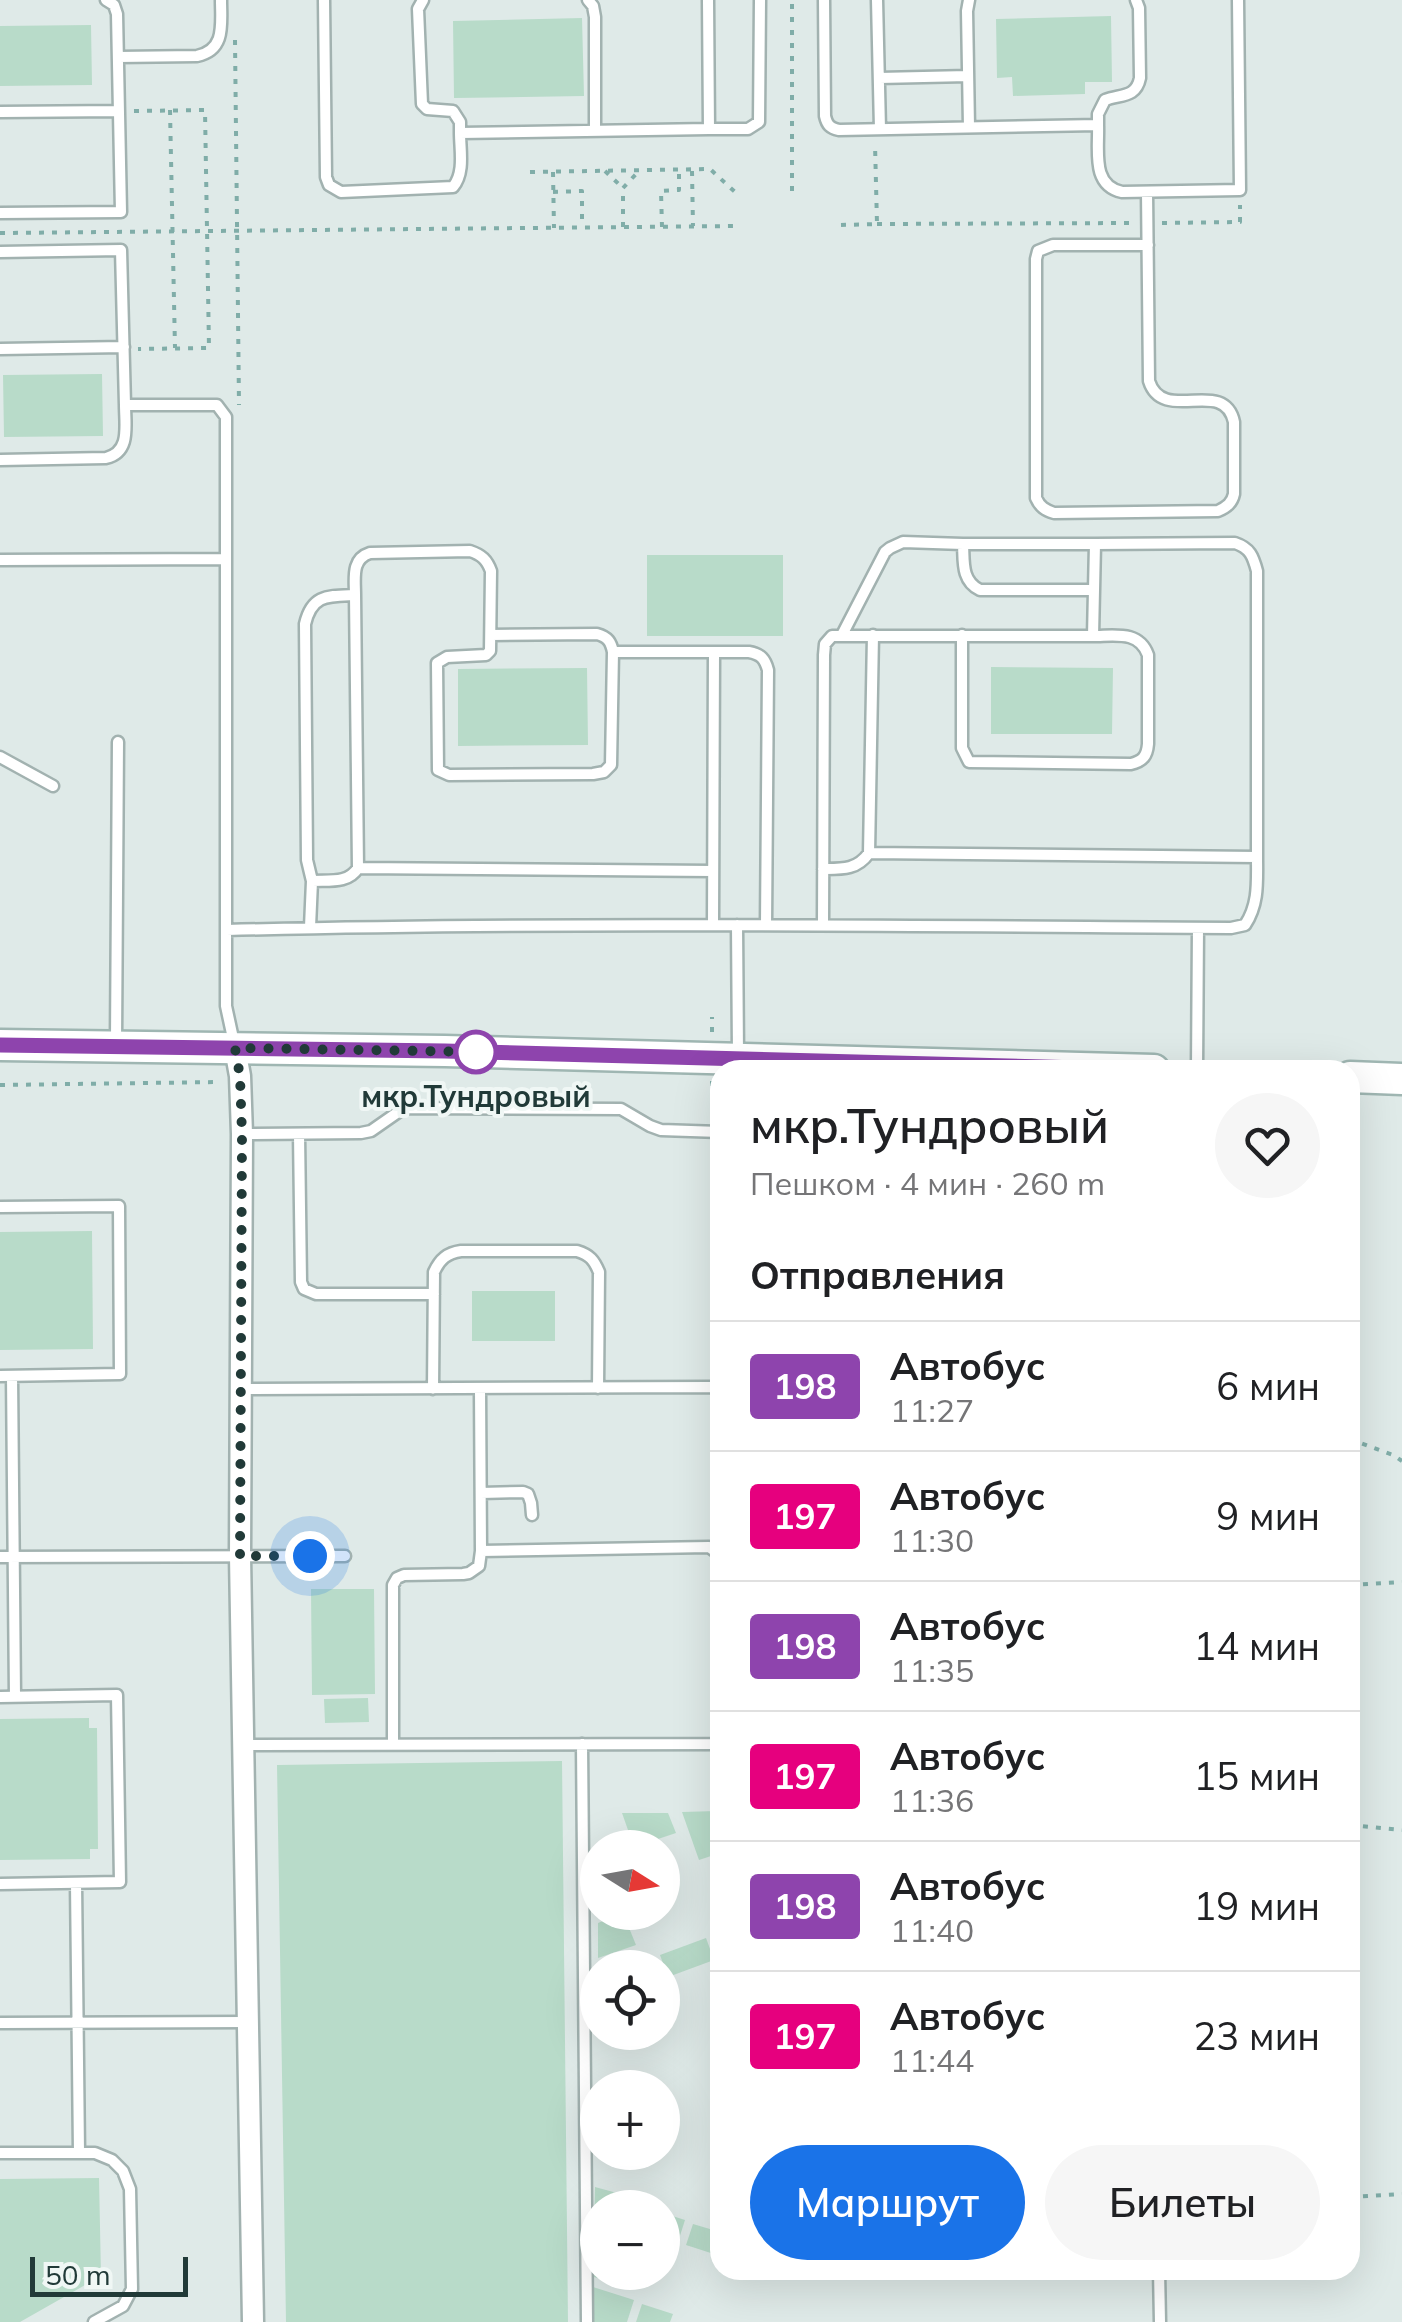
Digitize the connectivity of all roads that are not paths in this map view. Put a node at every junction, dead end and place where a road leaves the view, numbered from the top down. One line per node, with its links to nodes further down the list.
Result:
1 (106, 0): 13 (lane)
2 (221, 0): 13 (lane)
3 (324, 0): 23 (lane)
4 (423, 0): 23 (lane)
5 (588, 0): 22 (lane)
6 (708, 0): 20 (lane)
7 (760, 0): 20 (lane)
8 (824, 0): 21 (lane)
9 (878, 0): 15 (lane)
10 (969, 0): 14 (lane)
11 (1136, 0): 18 (lane)
12 (1238, 0): 24 (lane)
13 (118, 57): 16 (lane)
14 (968, 76): 15 (lane); 19 (lane)
15 (879, 78): 21 (lane)
16 (119, 111): 17 (lane); 25 (lane)
17 (0, 112)
18 (1098, 125): 19 (lane); 24 (lane)
19 (969, 128): 21 (lane)
20 (708, 129): 22 (lane)
21 (877, 130)
22 (595, 131): 23 (lane)
23 (460, 132)
24 (1147, 192): 26 (lane)
25 (0, 213)
26 (1148, 245): 26 (lane)
27 (0, 252): 28 (lane)
28 (124, 348): 29 (lane); 30 (lane)
29 (0, 349)
30 (125, 405): 31 (lane); 34 (lane)
31 (0, 460)
32 (964, 544): 33 (lane); 36 (lane); 38 (lane)
33 (1095, 544): 36 (lane); 49 (lane)
34 (226, 559): 35 (lane); 60 (lane)
35 (0, 560)
36 (1094, 590): 42 (lane)
37 (354, 595): 39 (lane); 50 (lane); 53 (lane)
38 (842, 634): 40 (lane); 51 (lane)
39 (491, 635): 43 (lane); 43 (lane)
40 (873, 635): 41 (lane); 48 (lane)
41 (962, 636): 42 (lane); 42 (lane)
42 (1093, 636)
43 (613, 652): 44 (lane)
44 (714, 652): 52 (lane); 57 (lane)
45 (118, 742): 62 (lane)
46 (0, 756): 47 (lane)
47 (54, 786)
48 (869, 853): 49 (lane); 51 (lane)
49 (1257, 857): 59 (lane)
50 (358, 868): 52 (lane); 53 (lane)
51 (823, 869): 55 (lane)
52 (713, 871): 54 (lane)
53 (312, 881): 58 (lane)
54 (714, 924): 56 (lane); 58 (lane)
55 (823, 924): 57 (lane); 59 (lane)
56 (738, 925): 57 (lane); 64 (lane)
57 (766, 925)
58 (310, 927): 60 (lane)
59 (1198, 928): 65 (lane)
60 (227, 930): 63 (lane)
61 (0, 1045): 62 (main road)
62 (116, 1046): 63 (main road)
63 (235, 1048): 66 (main road); 70 (street)
64 (738, 1060)
65 (1197, 1060)
66 (710, 1063)
67 (1360, 1077): 68 (main road)
68 (1402, 1079)
69 (710, 1132): 71 (lane)
70 (242, 1134): 71 (lane); 76 (street)
71 (299, 1134): 73 (lane)
72 (0, 1207): 74 (lane)
73 (434, 1294): 77 (lane); 78 (lane)
74 (6, 1376): 82 (lane)
75 (710, 1387): 77 (lane)
76 (240, 1388): 78 (lane); 86 (street)
77 (598, 1388): 79 (lane)
78 (433, 1389): 79 (lane)
79 (480, 1389): 80 (lane)
80 (481, 1493): 83 (lane); 85 (lane)
81 (0, 1498): 82 (lane)
82 (13, 1498): 89 (lane)
83 (532, 1515)
84 (710, 1548): 85 (lane)
85 (481, 1552): 92 (lane)
86 (240, 1556): 87 (lane); 89 (lane); 95 (street)
87 (345, 1556)
88 (0, 1557): 89 (lane)
89 (14, 1557): 91 (lane)
90 (0, 1697): 91 (lane)
91 (15, 1697): 96 (lane)
92 (393, 1744): 93 (lane); 95 (lane)
93 (582, 1744): 94 (lane); 106 (lane)
94 (710, 1744)
95 (243, 1746): 100 (street)
96 (76, 1883): 97 (lane); 99 (lane)
97 (0, 1884)
98 (0, 2022): 99 (lane)
99 (76, 2022): 100 (lane); 101 (lane)
100 (247, 2022): 105 (street)
101 (80, 2152): 102 (lane); 104 (lane)
102 (0, 2154)
103 (1159, 2280): 107 (lane)
104 (94, 2322)
105 (253, 2322)
106 (587, 2322)
107 (1160, 2322)

